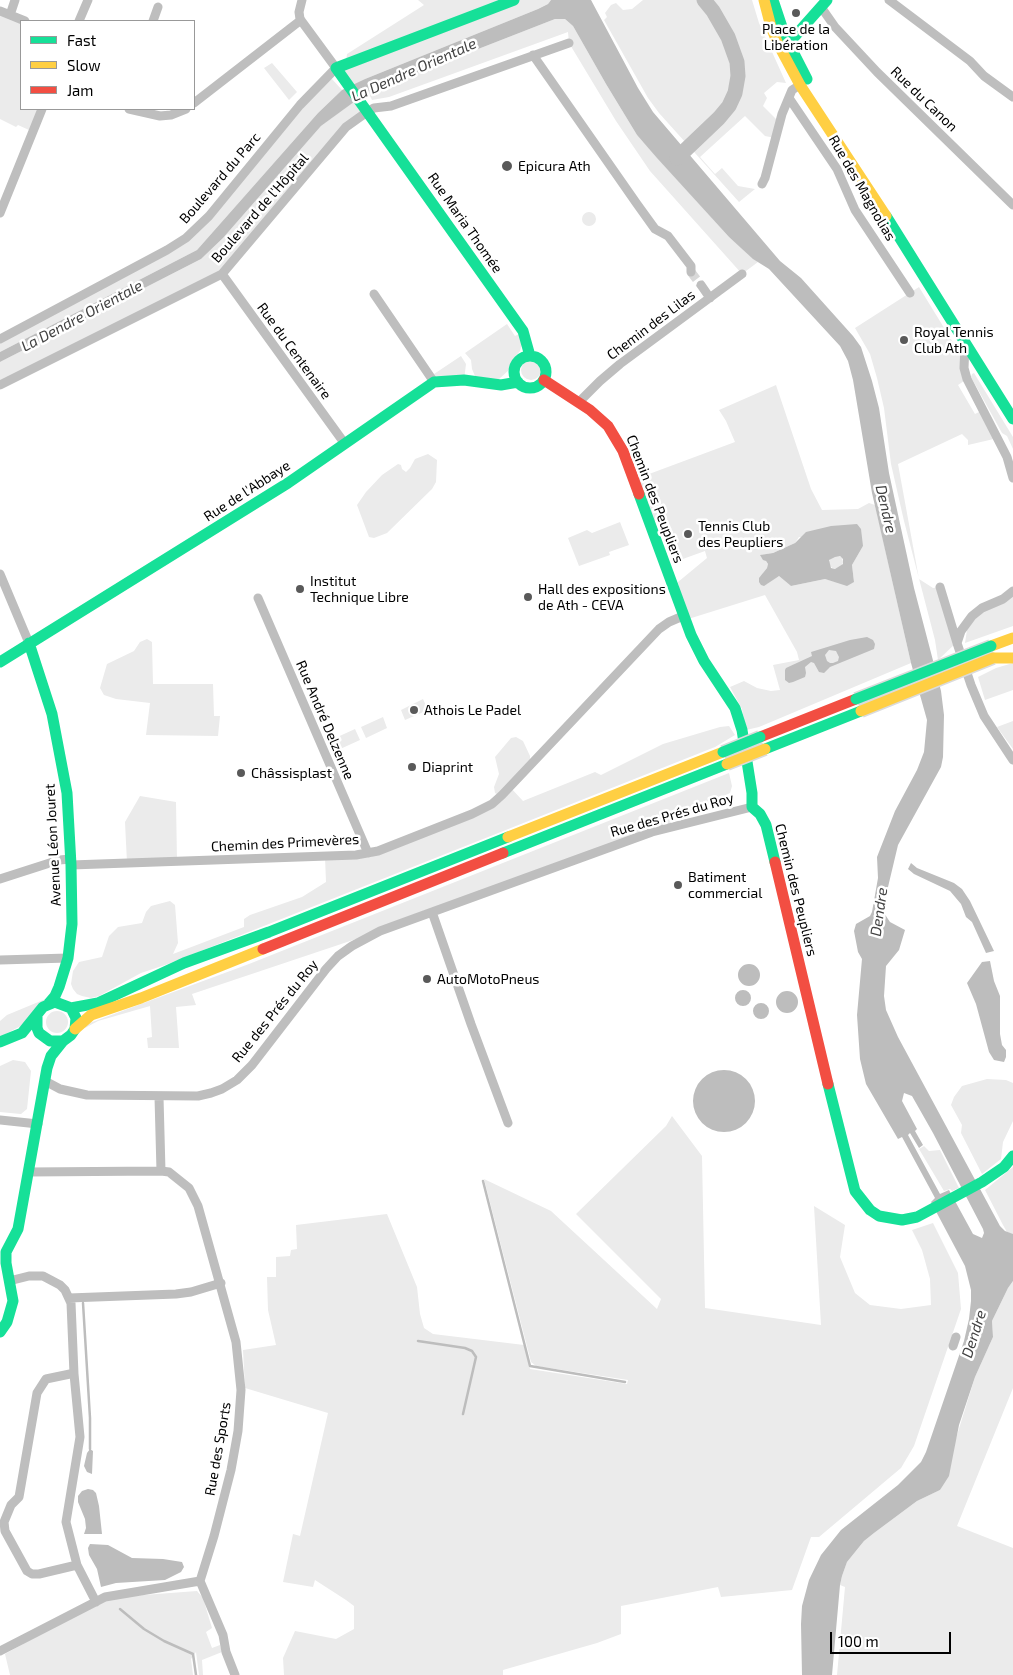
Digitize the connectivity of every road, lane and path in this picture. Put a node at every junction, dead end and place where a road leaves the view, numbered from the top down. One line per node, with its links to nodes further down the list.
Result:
1 (15, 0): 10 (street)
2 (88, 0): 12 (street)
3 (302, 0): 14 (street)
4 (514, 0): 20 (main road)
5 (767, 0): 15 (main road); 18 (main road); 21 (main road)
6 (888, 0): 22 (street)
7 (824, 4): 16 (main road); 30 (street, Rue du Canon)
8 (158, 8): 13 (street)
9 (0, 11): 10 (street)
10 (10, 15): 11 (street)
11 (22, 20)
12 (79, 20)
13 (152, 20)
14 (301, 20): 20 (street); 24 (street)
15 (781, 26): 16 (main road); 18 (main road)
16 (803, 26): 18 (main road)
17 (569, 42): 19 (street)
18 (788, 44): 47 (main road)
19 (533, 55): 25 (street); 32 (street)
20 (338, 71): 25 (main road, Rue Maria Thomée); 39 (street, Boulevard du Parc)
21 (800, 85): 23 (street); 40 (main road)
22 (1013, 97)
23 (789, 98): 29 (street); 36 (street, Rue des Magnolias)
24 (195, 102)
25 (365, 109): 33 (street, Boulevard de l'Hôpital); 41 (main road, Rue Maria Thomée)
26 (42, 110): 31 (street)
27 (133, 110): 28 (street)
28 (184, 110)
29 (762, 184)
30 (1013, 205)
31 (0, 213)
32 (691, 272)
33 (222, 274): 45 (street, Boulevard de l'Hôpital); 49 (street, Rue du Centenaire)
34 (742, 274): 38 (street, Chemin des Lilas)
35 (701, 285): 38 (street)
36 (910, 293)
37 (374, 294): 43 (street)
38 (710, 298): 46 (street, Chemin des Lilas)
39 (0, 339)
40 (964, 340): 48 (main road); 50 (street)
41 (530, 356): 42 (main road); 44 (main road)
42 (544, 380): 44 (main road); 46 (main road, Chemin des Peupliers)
43 (434, 382): 44 (main road); 49 (main road, Rue de l'Abbaye)
44 (518, 382)
45 (0, 385)
46 (579, 402): 55 (main road, Chemin des Peupliers)
47 (1013, 403)
48 (1013, 419)
49 (345, 444): 57 (main road, Rue de l'Abbaye)
50 (1013, 478)
51 (0, 574): 57 (street, Avenue Léon Jouret)
52 (940, 587): 58 (street)
53 (1013, 591): 58 (street)
54 (258, 598): 64 (street, Rue André Delzenne)
55 (683, 616): 63 (main road, Chemin des Peupliers); 64 (street, Chemin des Primevères)
56 (1011, 641): 59 (main road); 72 (main road, bridge)
57 (29, 643): 61 (main road, Rue de l'Abbaye); 65 (main road, Avenue Léon Jouret)
58 (957, 643): 62 (street)
59 (993, 658): 60 (main road); 74 (main road, bridge)
60 (1013, 658)
61 (0, 662)
62 (1013, 760)
63 (752, 807): 67 (street, Rue des Prés du Roy); 85 (main road, Chemin des Peupliers)
64 (368, 853): 65 (street, Chemin des Primevères)
65 (71, 862): 66 (street, Chemin des Primevères); 68 (main road, Avenue Léon Jouret)
66 (0, 879)
67 (432, 912): 81 (street, Rue des Prés du Roy); 83 (street)
68 (68, 958): 69 (street); 70 (main road, Avenue Léon Jouret)
69 (0, 960)
70 (64, 975): 71 (main road, Avenue Léon Jouret); 72 (main road, Avenue Léon Jouret)
71 (49, 1003): 72 (main road); 73 (main road)
72 (69, 1006): 74 (main road)
73 (37, 1017): 75 (main road); 77 (main road)
74 (75, 1029): 76 (main road)
75 (44, 1038): 76 (main road); 78 (main road); 79 (main road)
76 (63, 1041): 79 (main road)
77 (0, 1042)
78 (0, 1050)
79 (47, 1068): 80 (main road)
80 (45, 1081): 81 (street, Rue des Prés du Roy); 84 (main road)
81 (158, 1097): 86 (street)
82 (0, 1120): 84 (street)
83 (508, 1123)
84 (38, 1124): 87 (main road)
85 (1013, 1156)
86 (161, 1170): 87 (street, Rue des Sports); 89 (street, Rue des Sports)
87 (28, 1172): 88 (main road)
88 (5, 1281): 90 (street); 91 (main road)
89 (221, 1283): 90 (street); 94 (street, Rue des Sports)
90 (69, 1298): 92 (street)
91 (0, 1332)
92 (74, 1374): 93 (street); 93 (street)
93 (77, 1565): 95 (street)
94 (200, 1581): 95 (street); 97 (street)
95 (96, 1602): 96 (street)
96 (0, 1651)
97 (235, 1675)

